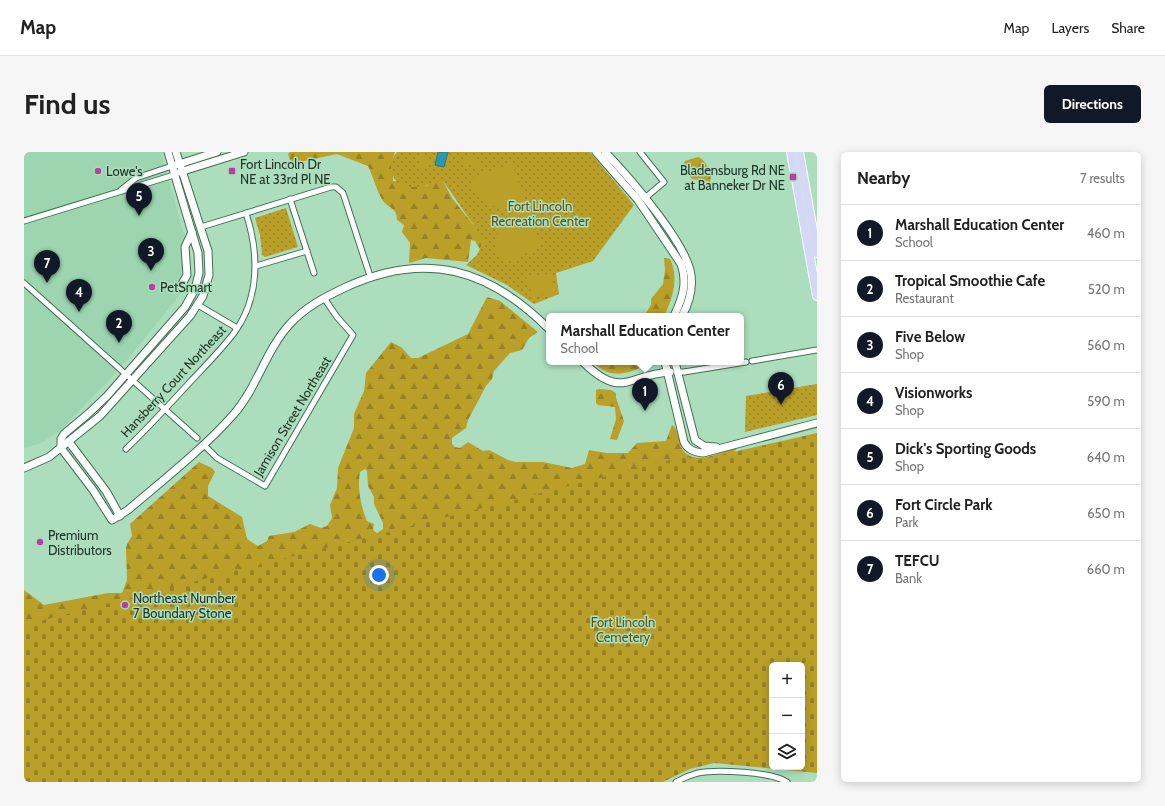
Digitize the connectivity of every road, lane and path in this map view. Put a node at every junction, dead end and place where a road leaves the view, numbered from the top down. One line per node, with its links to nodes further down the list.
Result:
1 (168, 152): 11 (street)
2 (176, 152): 10 (street)
3 (217, 152): 10 (street)
4 (244, 152): 12 (street)
5 (596, 152): 31 (street)
6 (606, 152): 15 (street)
7 (640, 152): 15 (street)
8 (791, 152): 28 (main road)
9 (799, 152): 22 (main road)
10 (180, 163): 11 (street); 12 (street)
11 (172, 166): 13 (street); 14 (street)
12 (183, 171): 13 (street); 19 (street)
13 (174, 174): 14 (street); 20 (street)
14 (121, 190): 18 (street)
15 (645, 198): 32 (street)
16 (290, 199): 17 (street); 21 (street); 25 (street)
17 (246, 213): 19 (street); 23 (street, Hansberry Court Northeast)
18 (24, 221)
19 (201, 228): 30 (street)
20 (192, 232): 27 (street); 43 (street)
21 (307, 251): 23 (street); 24 (street)
22 (817, 253)
23 (256, 266): 34 (street, Hansberry Court Northeast)
24 (314, 272)
25 (370, 276): 29 (street); 33 (street)
26 (24, 284): 43 (street)
27 (181, 286)
28 (817, 296)
29 (324, 298): 49 (street); 49 (street, Jamison Street Northeast)
30 (198, 305): 34 (street); 44 (street)
31 (675, 313)
32 (684, 313)
33 (546, 326)
34 (237, 328): 45 (street, Hansberry Court Northeast)
35 (817, 350): 36 (street)
36 (752, 361)
37 (586, 365): 41 (street)
38 (665, 365): 41 (street)
39 (676, 365): 42 (street)
40 (727, 365): 42 (street)
41 (667, 372): 42 (street); 51 (street)
42 (677, 372): 51 (street)
43 (125, 373): 44 (street); 50 (street)
44 (132, 380): 45 (street); 48 (street)
45 (165, 410): 47 (street); 52 (street, Hansberry Court Northeast)
46 (817, 423): 51 (street)
47 (196, 438)
48 (69, 442): 50 (street); 54 (street)
49 (203, 444): 54 (street)
50 (61, 448): 53 (street); 54 (street)
51 (717, 448)
52 (126, 449)
53 (24, 468)
54 (120, 516)
55 (676, 782): 56 (street)
56 (786, 782)

